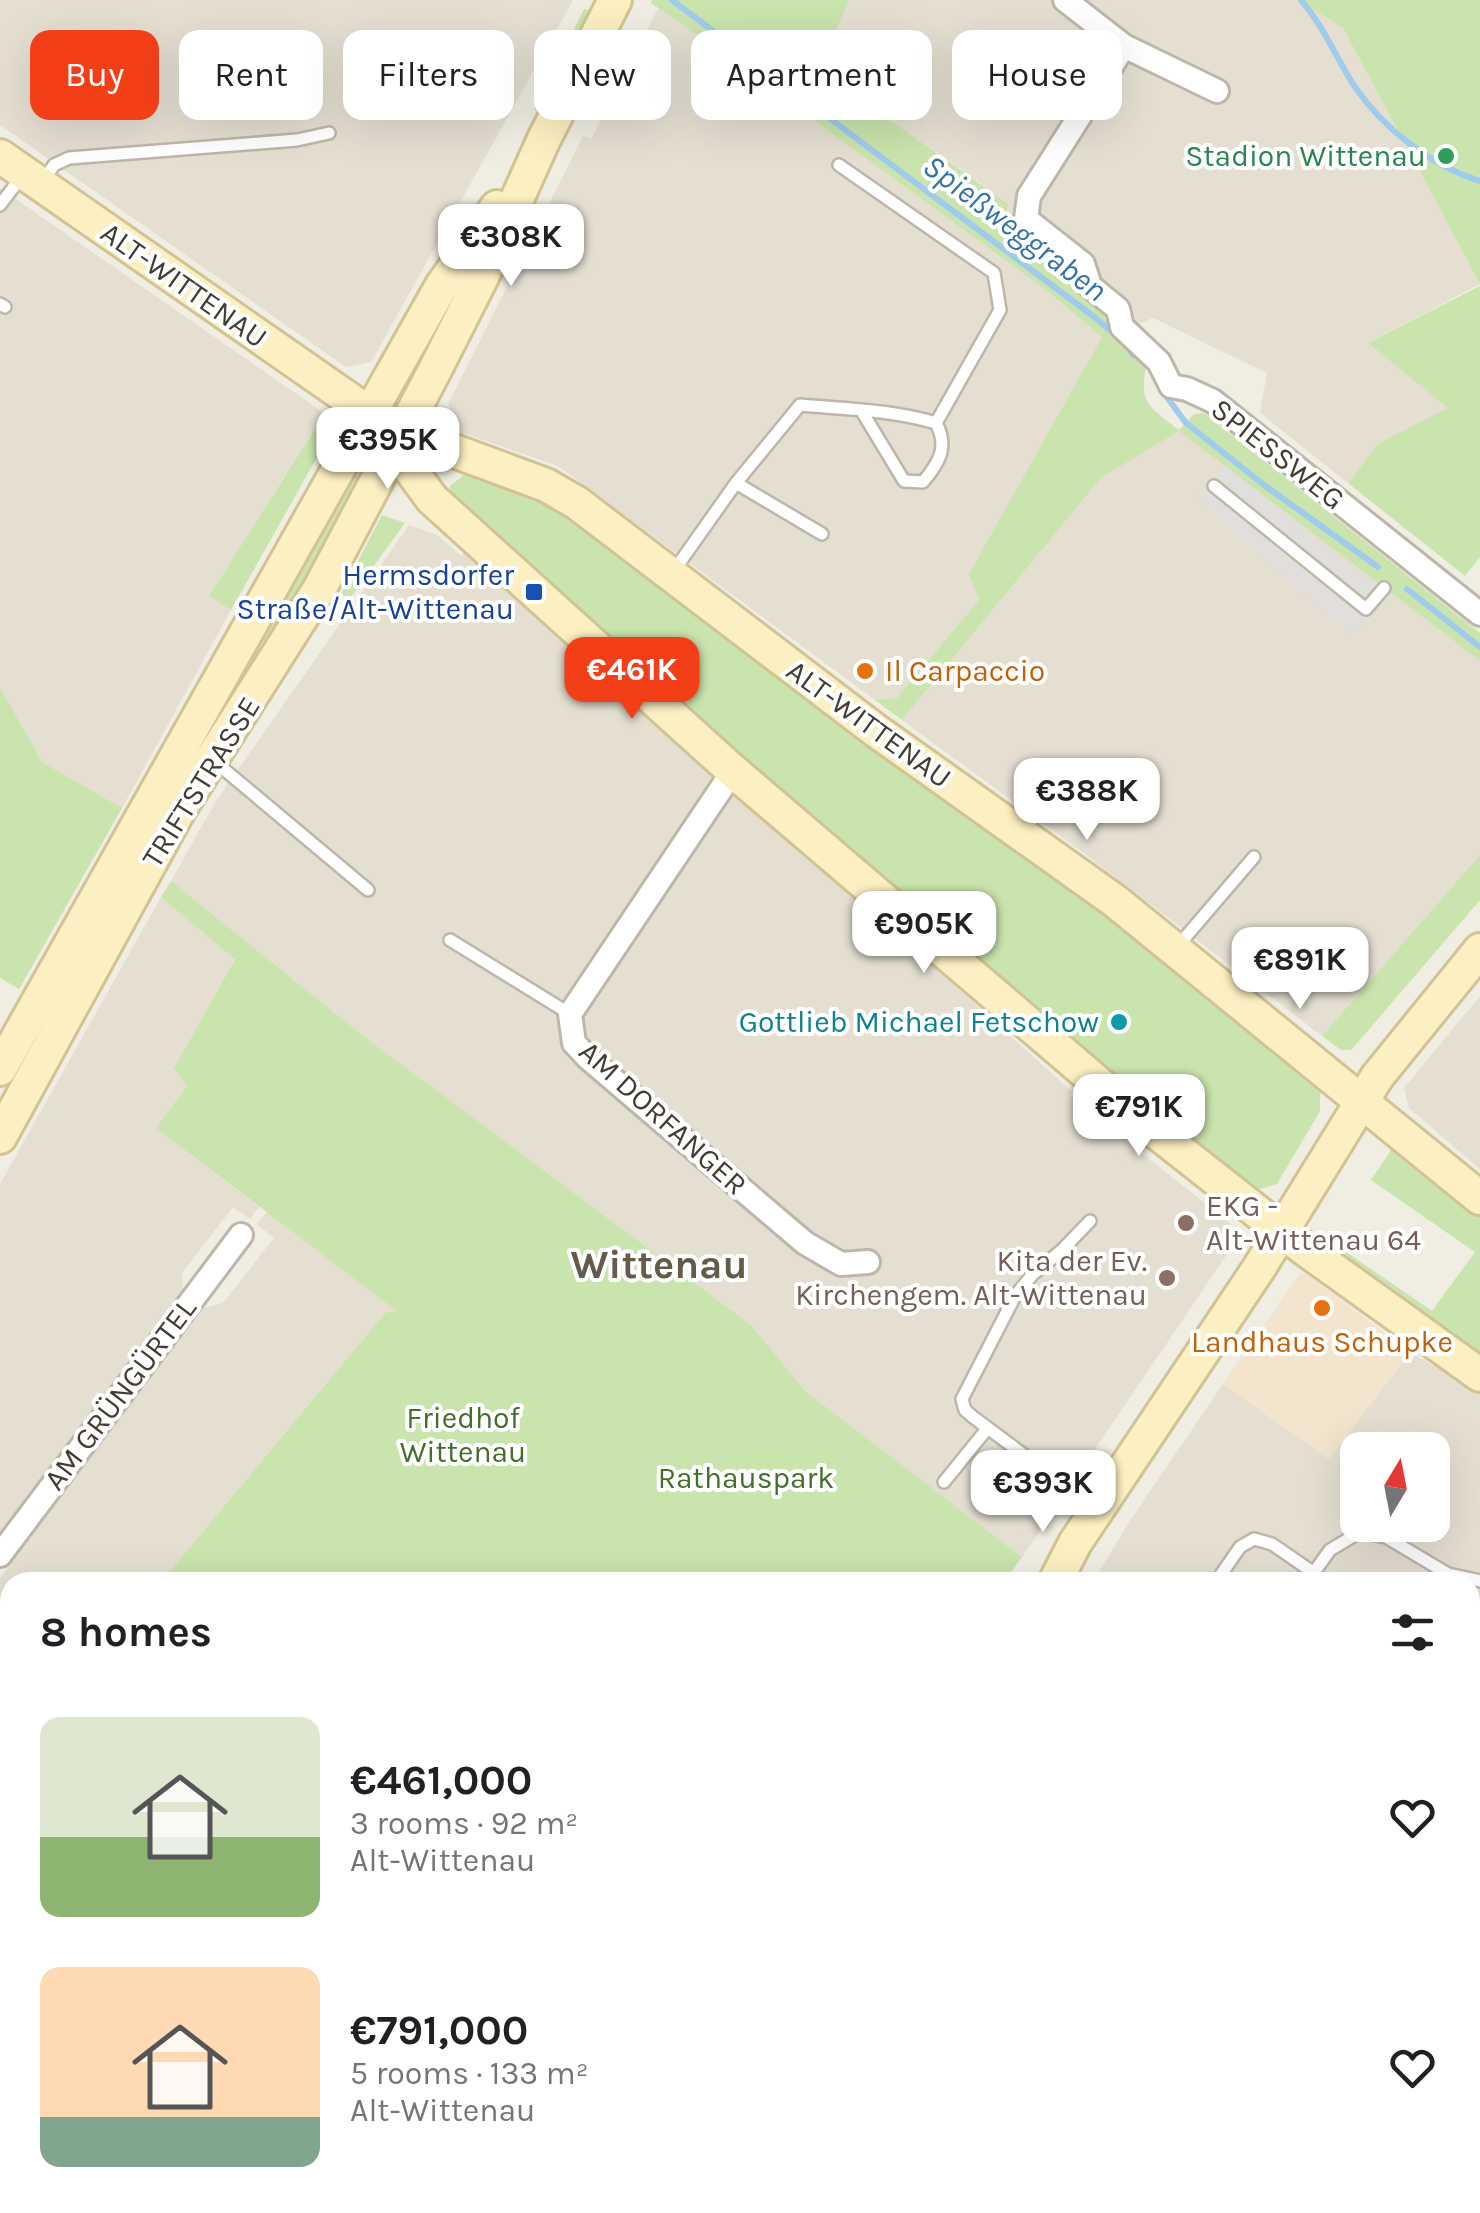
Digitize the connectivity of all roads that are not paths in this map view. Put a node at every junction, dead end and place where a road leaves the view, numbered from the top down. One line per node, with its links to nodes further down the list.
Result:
1 (615, 0): 6 (main road)
2 (1064, 0): 3 (street)
3 (1124, 46): 4 (street); 21 (street, SPIESSWEG)
4 (1217, 91)
5 (329, 133): 8 (lane)
6 (544, 139): 11 (main road, TRIFTSTRASSE); 13 (main road, TRIFTSTRASSE)
7 (839, 164): 12 (lane)
8 (21, 172): 9 (lane); 11 (main road, ALT-WITTENAU)
9 (0, 205)
10 (860, 410): 12 (lane); 12 (lane); 15 (lane)
11 (369, 413): 13 (main road, ALT-WITTENAU); 22 (main road, TRIFTSTRASSE)
12 (936, 423)
13 (399, 438): 14 (main road, ALT-WITTENAU); 17 (main road, ALT-WITTENAU); 23 (main road, TRIFTSTRASSE)
14 (467, 456): 17 (main road); 19 (main road, ALT-WITTENAU)
15 (736, 482): 18 (lane); 19 (lane)
16 (1214, 486): 20 (lane)
17 (432, 500): 26 (main road, ALT-WITTENAU)
18 (822, 534)
19 (670, 575): 28 (main road, ALT-WITTENAU)
20 (1384, 588)
21 (1480, 614)
22 (237, 644): 23 (main road); 27 (main road, TRIFTSTRASSE)
23 (272, 666): 24 (main road, TRIFTSTRASSE)
24 (212, 760): 27 (main road, TRIFTSTRASSE); 30 (lane)
25 (1075, 767): 28 (lane)
26 (734, 771): 34 (street, AM DORFANGER); 40 (main road, ALT-WITTENAU)
27 (165, 804): 35 (main road, TRIFTSTRASSE); 37 (main road, TRIFTSTRASSE)
28 (1020, 834): 32 (main road, ALT-WITTENAU)
29 (1254, 858): 32 (lane)
30 (368, 890)
31 (450, 940): 34 (lane)
32 (1174, 950): 36 (main road, ALT-WITTENAU)
33 (1480, 950): 36 (main road)
34 (570, 1014): 42 (street, AM DORFANGER)
35 (0, 1069)
36 (1361, 1101): 38 (main road, ALT-WITTENAU); 40 (main road)
37 (0, 1137)
38 (1480, 1198)
39 (1090, 1221): 44 (lane)
40 (1282, 1231): 43 (main road, ALT-WITTENAU); 46 (main road)
41 (241, 1234): 47 (street, AM GRÜNGÜRTEL)
42 (868, 1262)
43 (1480, 1375)
44 (988, 1429): 45 (lane); 46 (lane)
45 (944, 1482)
46 (1097, 1509): 48 (main road)
47 (0, 1555)
48 (1060, 1572)
49 (1223, 1572): 50 (lane)
50 (1303, 1572)
51 (1314, 1572): 52 (lane)
52 (1445, 1572)

